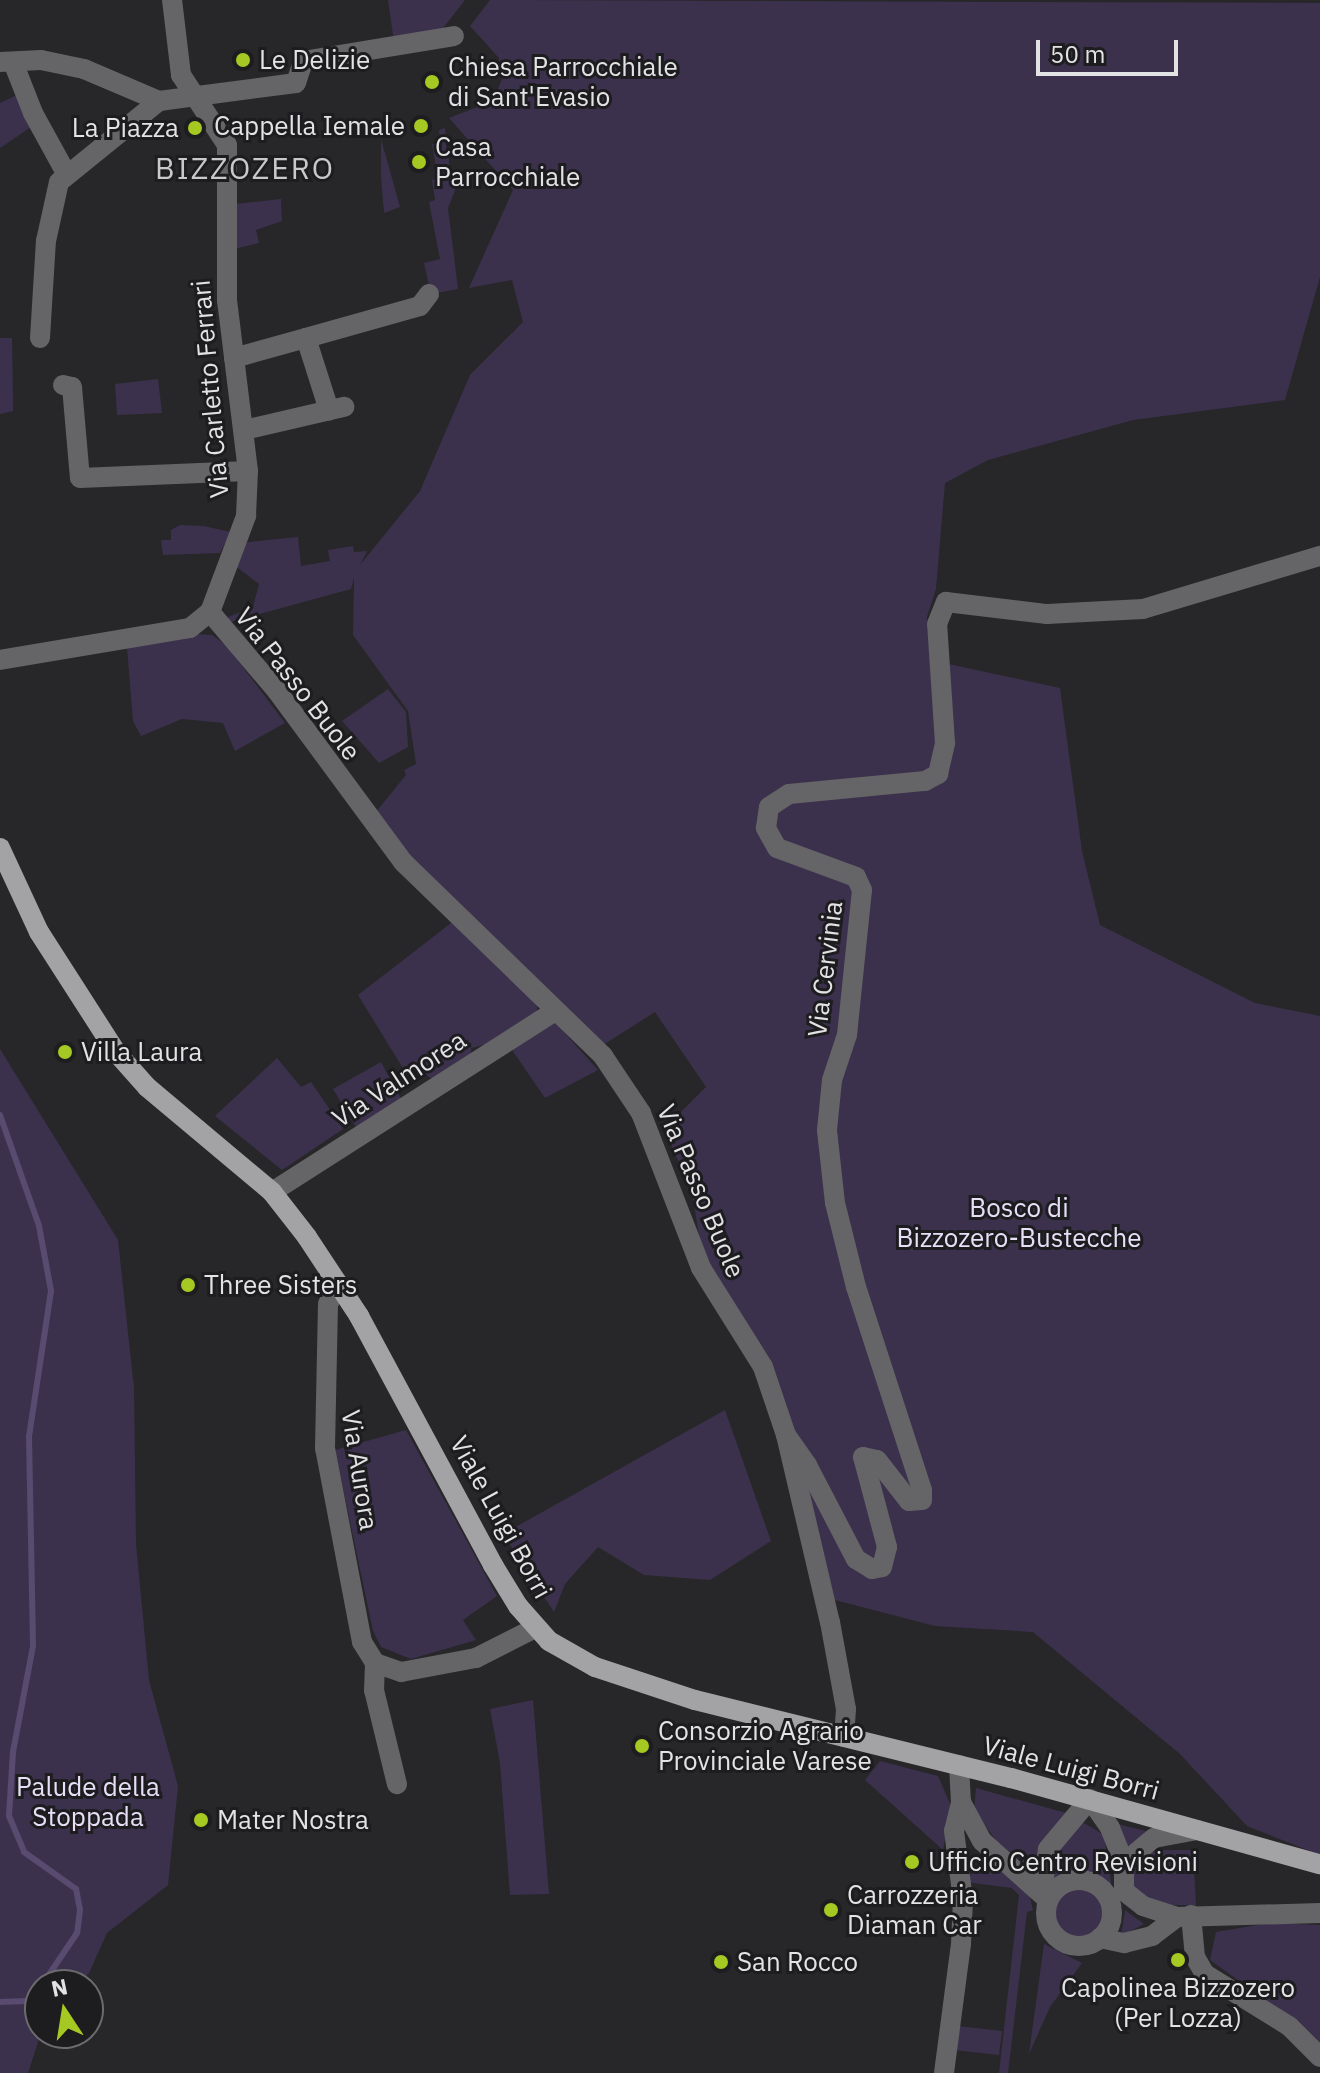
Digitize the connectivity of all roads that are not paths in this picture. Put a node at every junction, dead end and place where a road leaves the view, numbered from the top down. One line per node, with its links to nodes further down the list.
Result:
1 (172, 0): 4 (street, Via Carletto Ferrari)
2 (454, 36): 4 (street)
3 (6, 62): 5 (street); 6 (street)
4 (198, 98): 5 (street); 10 (street, Via Carletto Ferrari)
5 (159, 101): 6 (street)
6 (66, 173): 8 (street)
7 (429, 294): 9 (street)
8 (40, 338)
9 (306, 338): 10 (street); 12 (street)
10 (234, 358): 12 (street, Via Carletto Ferrari)
11 (63, 385): 13 (street)
12 (244, 430): 13 (street, Via Carletto Ferrari)
13 (248, 471): 15 (street, Via Carletto Ferrari)
14 (1320, 556): 21 (street, Via Cervinia)
15 (210, 612): 16 (street); 18 (street, Via Passo Buole)
16 (0, 660)
17 (0, 848): 19 (main road, Viale Luigi Borri)
18 (555, 1011): 19 (street, Via Valmorea); 21 (street, Via Passo Buole)
19 (272, 1192): 20 (main road, Viale Luigi Borri)
20 (338, 1283): 22 (main road, Viale Luigi Borri); 23 (street, Via Aurora)
21 (786, 1435): 24 (street, Via Passo Buole)
22 (535, 1628): 23 (street); 24 (main road, Viale Luigi Borri)
23 (375, 1663): 26 (street, Via Aurora)
24 (844, 1737): 25 (main road, Viale Luigi Borri)
25 (959, 1765): 27 (main road, Viale Luigi Borri); 28 (street)
26 (397, 1784)
27 (1090, 1799): 29 (main road, Viale Luigi Borri); 31 (street); 35 (street)
28 (961, 1802): 30 (street); 32 (street)
29 (1197, 1830): 31 (street); 33 (main road, Viale Luigi Borri)
30 (982, 1841): 32 (street); 35 (street)
31 (1124, 1863): 34 (street)
32 (960, 1864): 40 (street)
33 (1320, 1864)
34 (1116, 1894): 35 (street); 37 (street); 38 (street)
35 (1045, 1896): 38 (street)
36 (1320, 1913): 37 (street)
37 (1184, 1916): 38 (street); 39 (street)
38 (1100, 1938)
39 (1320, 2057)
40 (944, 2073)

